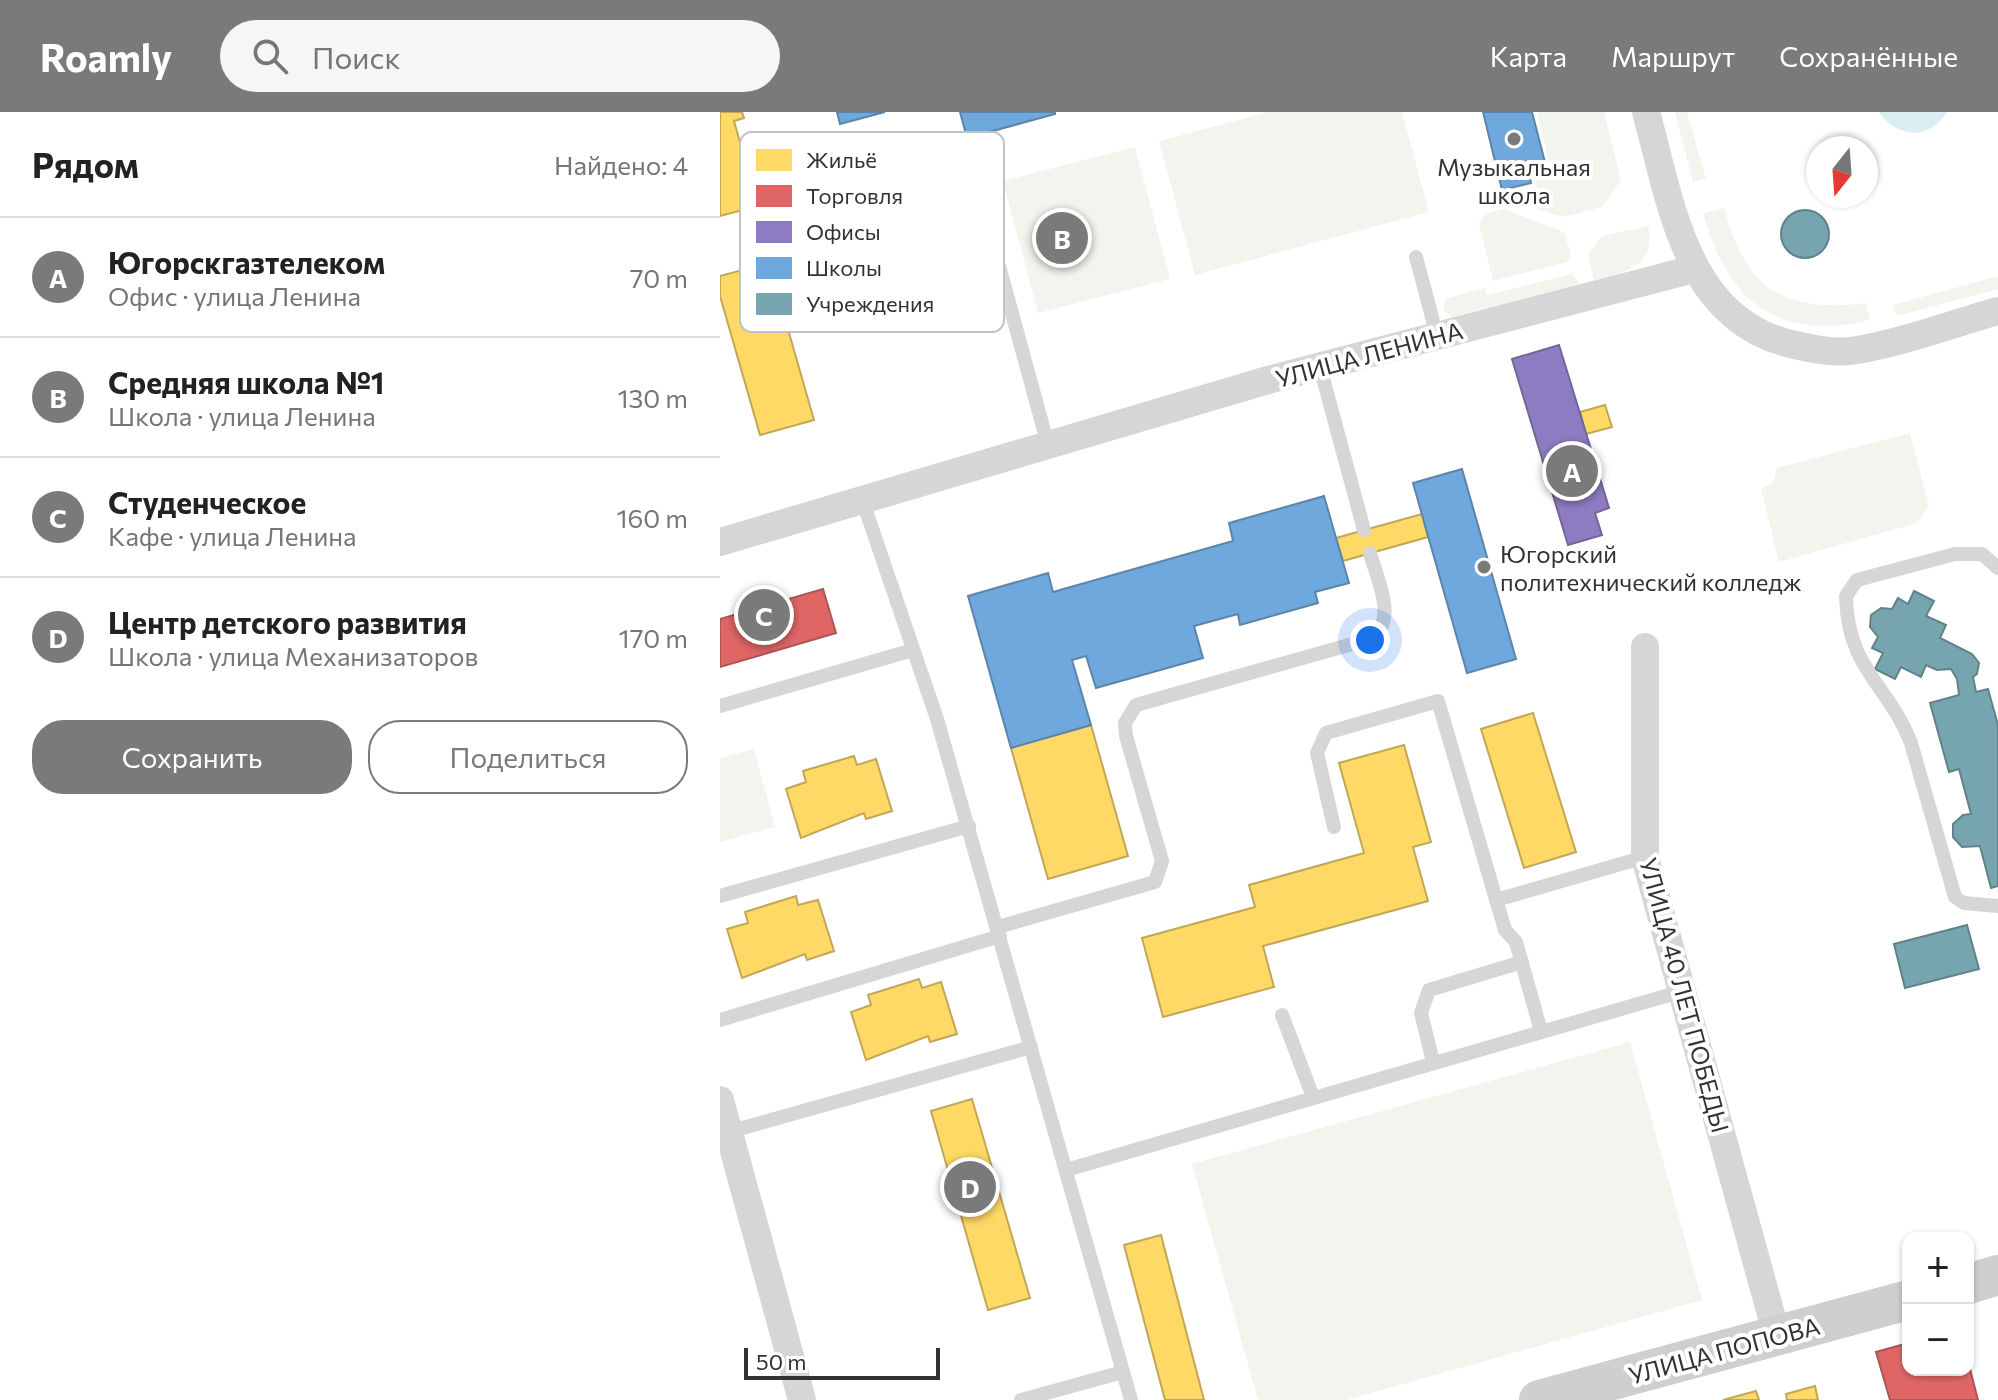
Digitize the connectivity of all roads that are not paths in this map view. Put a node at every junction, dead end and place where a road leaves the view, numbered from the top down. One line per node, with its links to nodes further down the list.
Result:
1 (1646, 112): 3 (street)
2 (1416, 257): 6 (lane)
3 (1694, 269): 5 (street); 6 (street, УЛИЦА ЛЕНИНА)
4 (1004, 284): 8 (lane)
5 (1998, 311)
6 (1437, 336): 7 (street, УЛИЦА ЛЕНИНА)
7 (1320, 367): 8 (street, УЛИЦА ЛЕНИНА); 10 (lane)
8 (1048, 445): 9 (street, УЛИЦА ЛЕНИНА)
9 (862, 499): 11 (street, УЛИЦА ЛЕНИНА); 15 (lane)
10 (1364, 530)
11 (720, 542)
12 (1370, 553): 23 (lane)
13 (1998, 568): 22 (lane)
14 (1645, 647): 19 (street, УЛИЦА 40 ЛЕТ ПОБЕДЫ)
15 (913, 650): 16 (lane); 17 (lane)
16 (720, 706)
17 (969, 826): 20 (lane); 23 (lane)
18 (1334, 827): 21 (lane)
19 (1645, 857): 21 (lane); 25 (street, УЛИЦА 40 ЛЕТ ПОБЕДЫ)
20 (720, 896)
21 (1496, 900): 24 (lane)
22 (1998, 906)
23 (999, 932): 27 (lane); 29 (lane)
24 (1522, 962): 28 (lane); 30 (lane)
25 (1683, 991): 28 (lane); 36 (street, УЛИЦА 40 ЛЕТ ПОБЕДЫ)
26 (1282, 1015): 31 (lane)
27 (720, 1020)
28 (1541, 1031): 30 (lane)
29 (1031, 1047): 33 (lane); 34 (lane)
30 (1433, 1062): 31 (lane)
31 (1313, 1097): 34 (lane)
32 (720, 1100): 33 (street)
33 (728, 1132): 38 (street)
34 (1066, 1170): 37 (lane)
35 (1902, 1302): 36 (street, УЛИЦА ПОПОВА)
36 (1777, 1336): 41 (street, УЛИЦА ПОПОВА)
37 (1123, 1372): 39 (lane); 40 (lane)
38 (802, 1400)
39 (1021, 1400)
40 (1131, 1400)
41 (1539, 1400)

